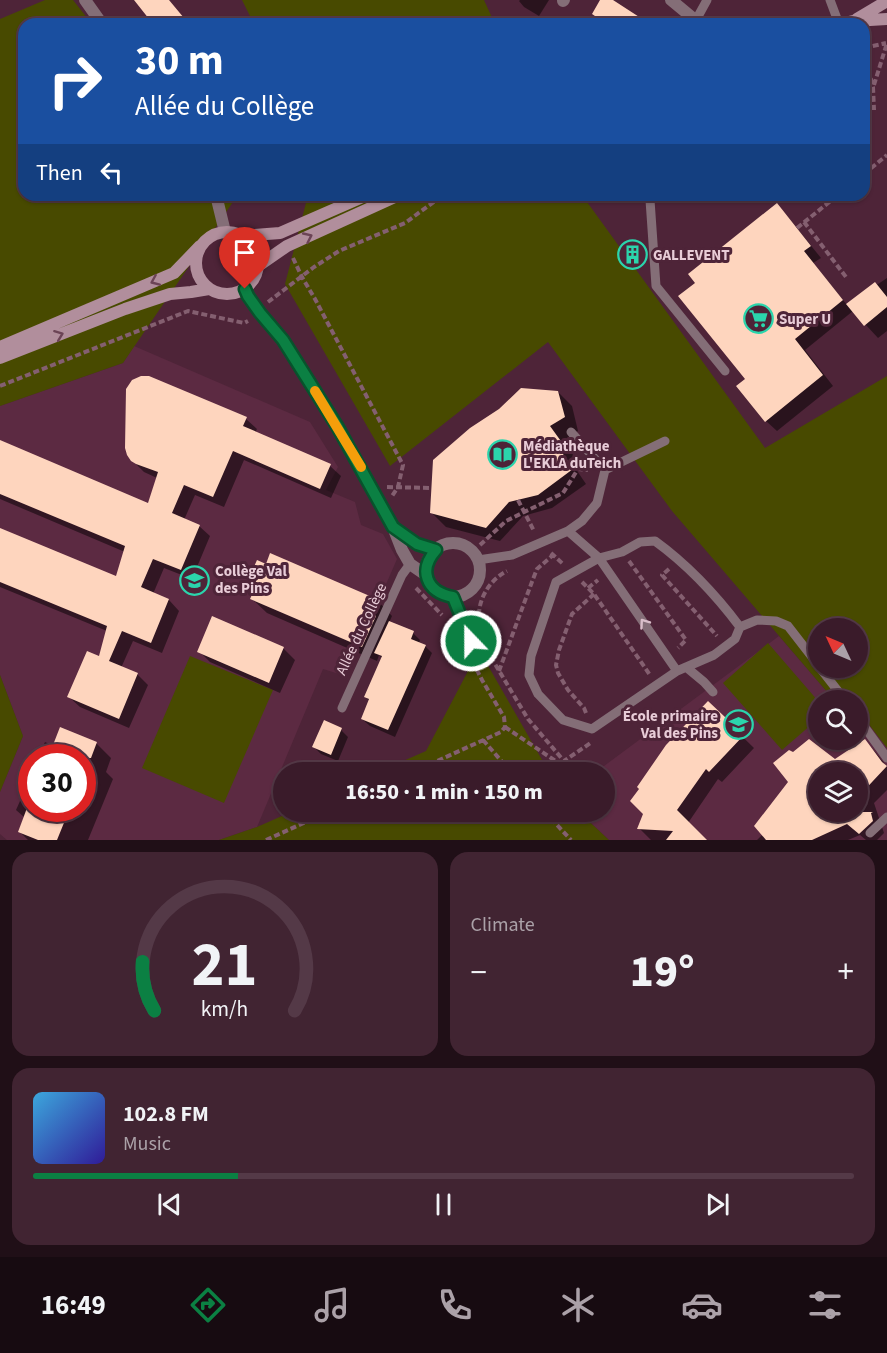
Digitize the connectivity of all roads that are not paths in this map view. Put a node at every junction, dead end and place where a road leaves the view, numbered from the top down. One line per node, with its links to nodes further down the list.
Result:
1 (85, 0): 6 (street)
2 (671, 0): 7 (street)
3 (707, 0): 8 (lane)
4 (830, 0): 9 (lane)
5 (887, 1): 10 (main road)
6 (98, 18)
7 (693, 18)
8 (700, 18)
9 (838, 18)
10 (858, 18)
11 (887, 19): 12 (main road)
12 (870, 20)
13 (217, 201): 17 (street)
14 (354, 201): 18 (main road)
15 (386, 201): 20 (main road, one-way to 15)
16 (650, 201): 25 (lane)
17 (225, 232): 18 (main road); 19 (main road)
18 (242, 236): 20 (main road)
19 (200, 246): 21 (main road); 23 (main road, one-way to 23)
20 (258, 266): 22 (main road)
21 (209, 289): 22 (main road); 24 (main road, one-way to 21)
22 (245, 289): 29 (street)
23 (0, 347)
24 (0, 358)
25 (725, 370)
26 (572, 432): 28 (lane)
27 (665, 441): 28 (lane)
28 (605, 470): 30 (lane)
29 (393, 527): 31 (street); 34 (street)
30 (568, 531): 32 (lane); 33 (lane)
31 (436, 550): 32 (street); 35 (street)
32 (476, 556): 36 (street)
33 (599, 558): 37 (lane); 40 (lane, one-way to 33); 40 (lane)
34 (411, 564): 35 (street); 44 (lane, Allée du Collège)
35 (426, 575): 36 (street)
36 (453, 597): 38 (street)
37 (740, 627): 39 (lane); 40 (lane)
38 (471, 641)
39 (808, 652)
40 (682, 669): 43 (lane)
41 (828, 678): 42 (lane)
42 (837, 690)
43 (713, 692)
44 (342, 708)
45 (868, 732): 46 (lane)
46 (887, 758)
47 (887, 817): 48 (lane)
48 (870, 833)

